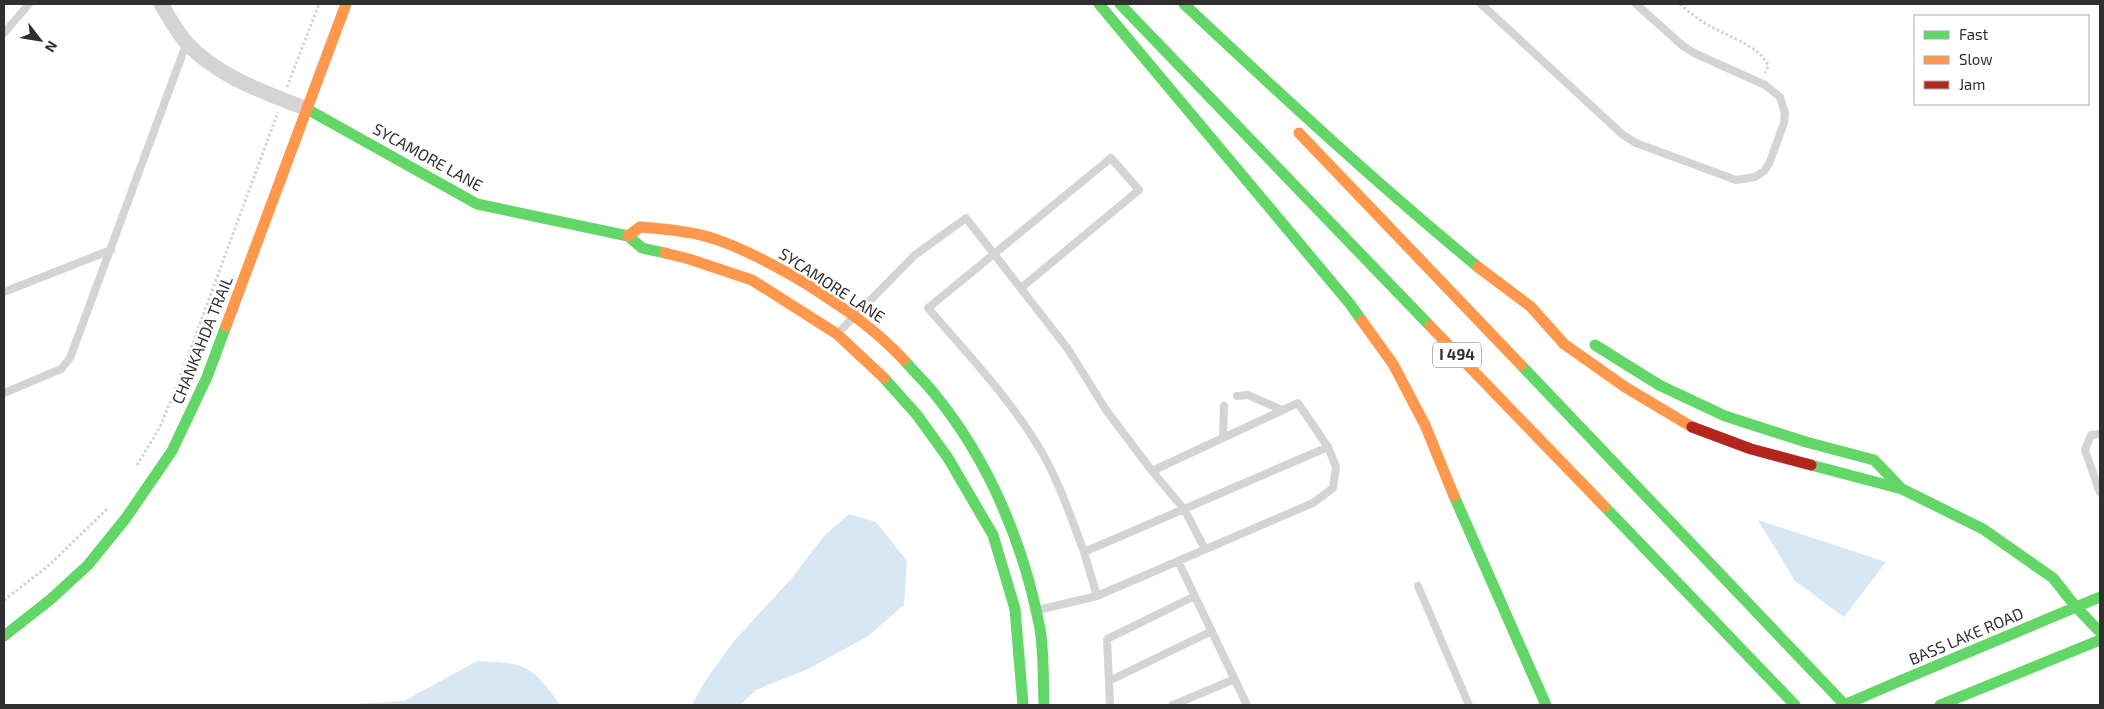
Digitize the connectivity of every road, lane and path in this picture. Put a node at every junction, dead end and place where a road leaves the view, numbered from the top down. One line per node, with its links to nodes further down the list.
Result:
1 (28, 4): 12 (lane)
2 (161, 4): 13 (street)
3 (319, 4): 16 (path)
4 (346, 4): 17 (main road, CHANKAHDA TRAIL)
5 (1099, 4): 65 (main road)
6 (1120, 4): 66 (main road, I 494)
7 (1175, 4): 14 (main road)
8 (1184, 4): 24 (main road)
9 (1481, 4): 15 (lane)
10 (1636, 4): 15 (lane)
11 (1680, 4): 15 (path)
12 (4, 33)
13 (187, 42): 16 (street); 20 (lane)
14 (1243, 75)
15 (1761, 83)
16 (282, 99): 17 (street); 36 (path)
17 (307, 109): 19 (main road, SYCAMORE LANE); 55 (main road, CHANKAHDA TRAIL)
18 (1291, 125): 67 (main road, I 494)
19 (628, 236): 25 (main road, SYCAMORE LANE); 27 (main road, SYCAMORE LANE)
20 (111, 250): 23 (lane); 29 (lane)
21 (994, 254): 22 (lane); 22 (lane); 25 (lane); 43 (lane)
22 (1021, 288): 37 (lane)
23 (4, 292)
24 (1531, 307): 26 (main road); 38 (main road)
25 (855, 315): 27 (lane); 51 (main road, SYCAMORE LANE)
26 (1562, 325)
27 (837, 334): 52 (main road, SYCAMORE LANE)
28 (1586, 339): 38 (main road)
29 (4, 393)
30 (1236, 396): 32 (lane)
31 (1224, 406): 34 (lane)
32 (1282, 410): 34 (lane); 35 (lane)
33 (2100, 434): 39 (lane)
34 (1223, 438): 37 (lane)
35 (1328, 448): 41 (lane); 42 (lane)
36 (135, 469)
37 (1152, 471): 41 (lane)
38 (1902, 489): 50 (main road)
39 (2100, 493)
40 (113, 501): 49 (path)
41 (1184, 509): 42 (lane); 43 (lane)
42 (1205, 550): 44 (lane)
43 (1084, 552): 46 (lane)
44 (1178, 561): 46 (lane); 47 (lane)
45 (1418, 586): 64 (lane)
46 (1097, 596): 51 (lane)
47 (1195, 596): 53 (lane); 58 (lane)
48 (2100, 597): 50 (main road, BASS LAKE ROAD)
49 (4, 600)
50 (2076, 607): 54 (main road); 67 (main road, BASS LAKE ROAD, bridge)
51 (1035, 611): 52 (lane); 60 (main road, SYCAMORE LANE)
52 (1016, 615): 59 (main road, SYCAMORE LANE)
53 (1212, 631): 57 (lane); 58 (lane)
54 (2100, 632)
55 (4, 636)
56 (2100, 640): 68 (main road)
57 (1235, 680): 62 (lane); 63 (lane)
58 (1109, 681): 61 (lane)
59 (1023, 705)
60 (1044, 705)
61 (1110, 705)
62 (1173, 705)
63 (1247, 705)
64 (1469, 705)
65 (1546, 705)
66 (1795, 705)
67 (1845, 705)
68 (1940, 705)

